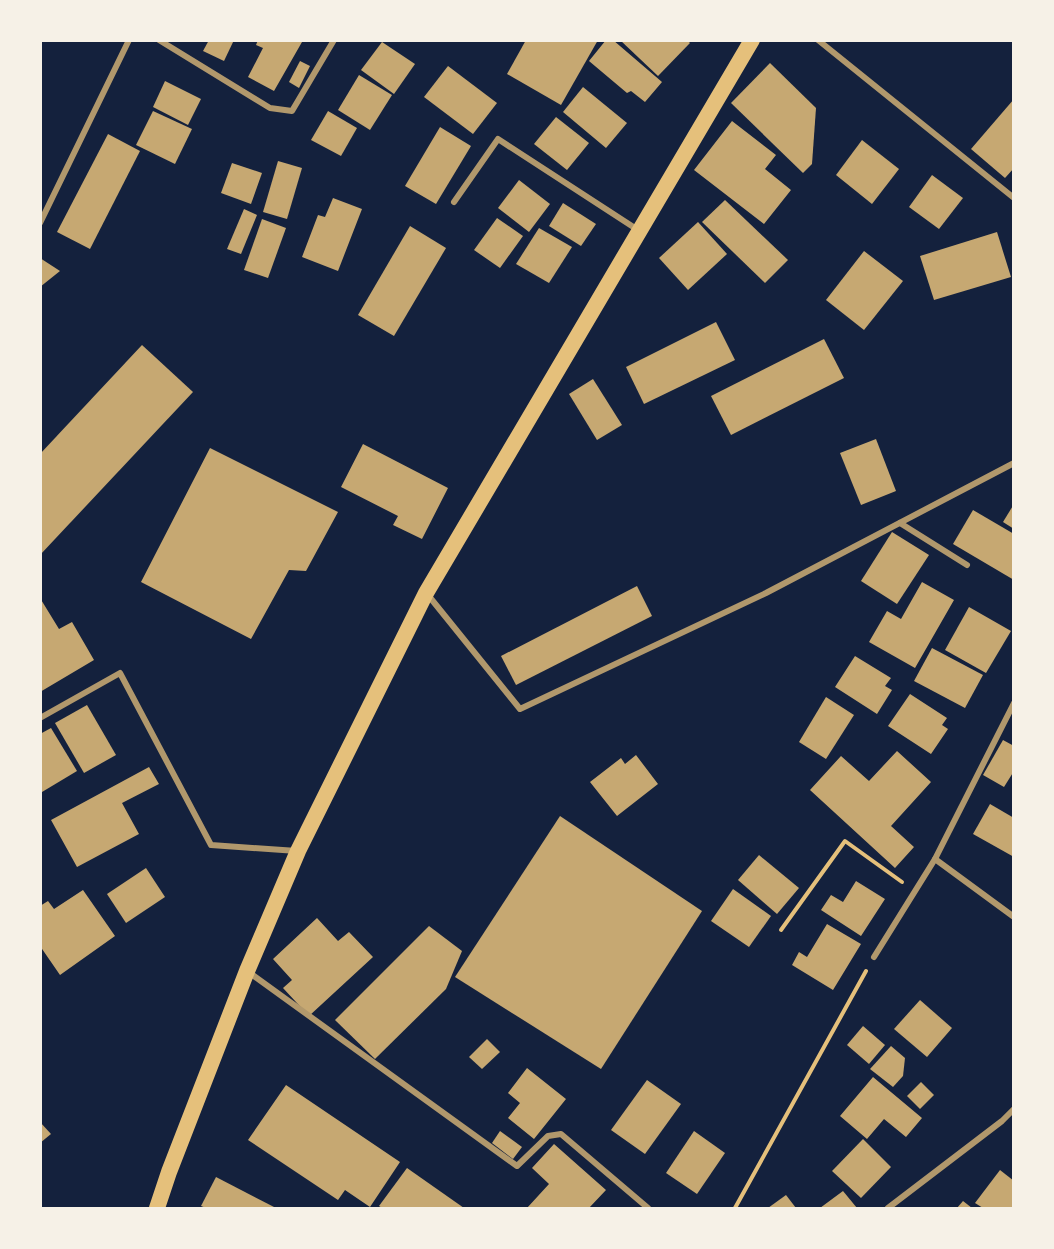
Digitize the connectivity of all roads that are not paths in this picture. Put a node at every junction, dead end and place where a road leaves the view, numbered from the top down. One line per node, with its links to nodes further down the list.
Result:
1 (129, 40): 8 (street)
2 (159, 40): 3 (street)
3 (334, 40)
4 (752, 40): 9 (highway)
5 (818, 40): 6 (street)
6 (1014, 198)
7 (454, 202): 9 (street)
8 (40, 223)
9 (639, 231): 13 (highway)
10 (1014, 463): 11 (street)
11 (900, 523): 12 (street); 13 (street)
12 (967, 565)
13 (426, 592): 18 (highway)
14 (1014, 703): 16 (street)
15 (40, 718): 18 (street)
16 (1006, 720): 17 (street); 19 (street)
17 (1014, 724)
18 (298, 851): 22 (highway)
19 (935, 859): 20 (street); 21 (street)
20 (1014, 917)
21 (874, 957)
22 (248, 971): 24 (highway); 25 (street)
23 (1014, 1109): 26 (street)
24 (157, 1209)
25 (648, 1209)
26 (888, 1209)

